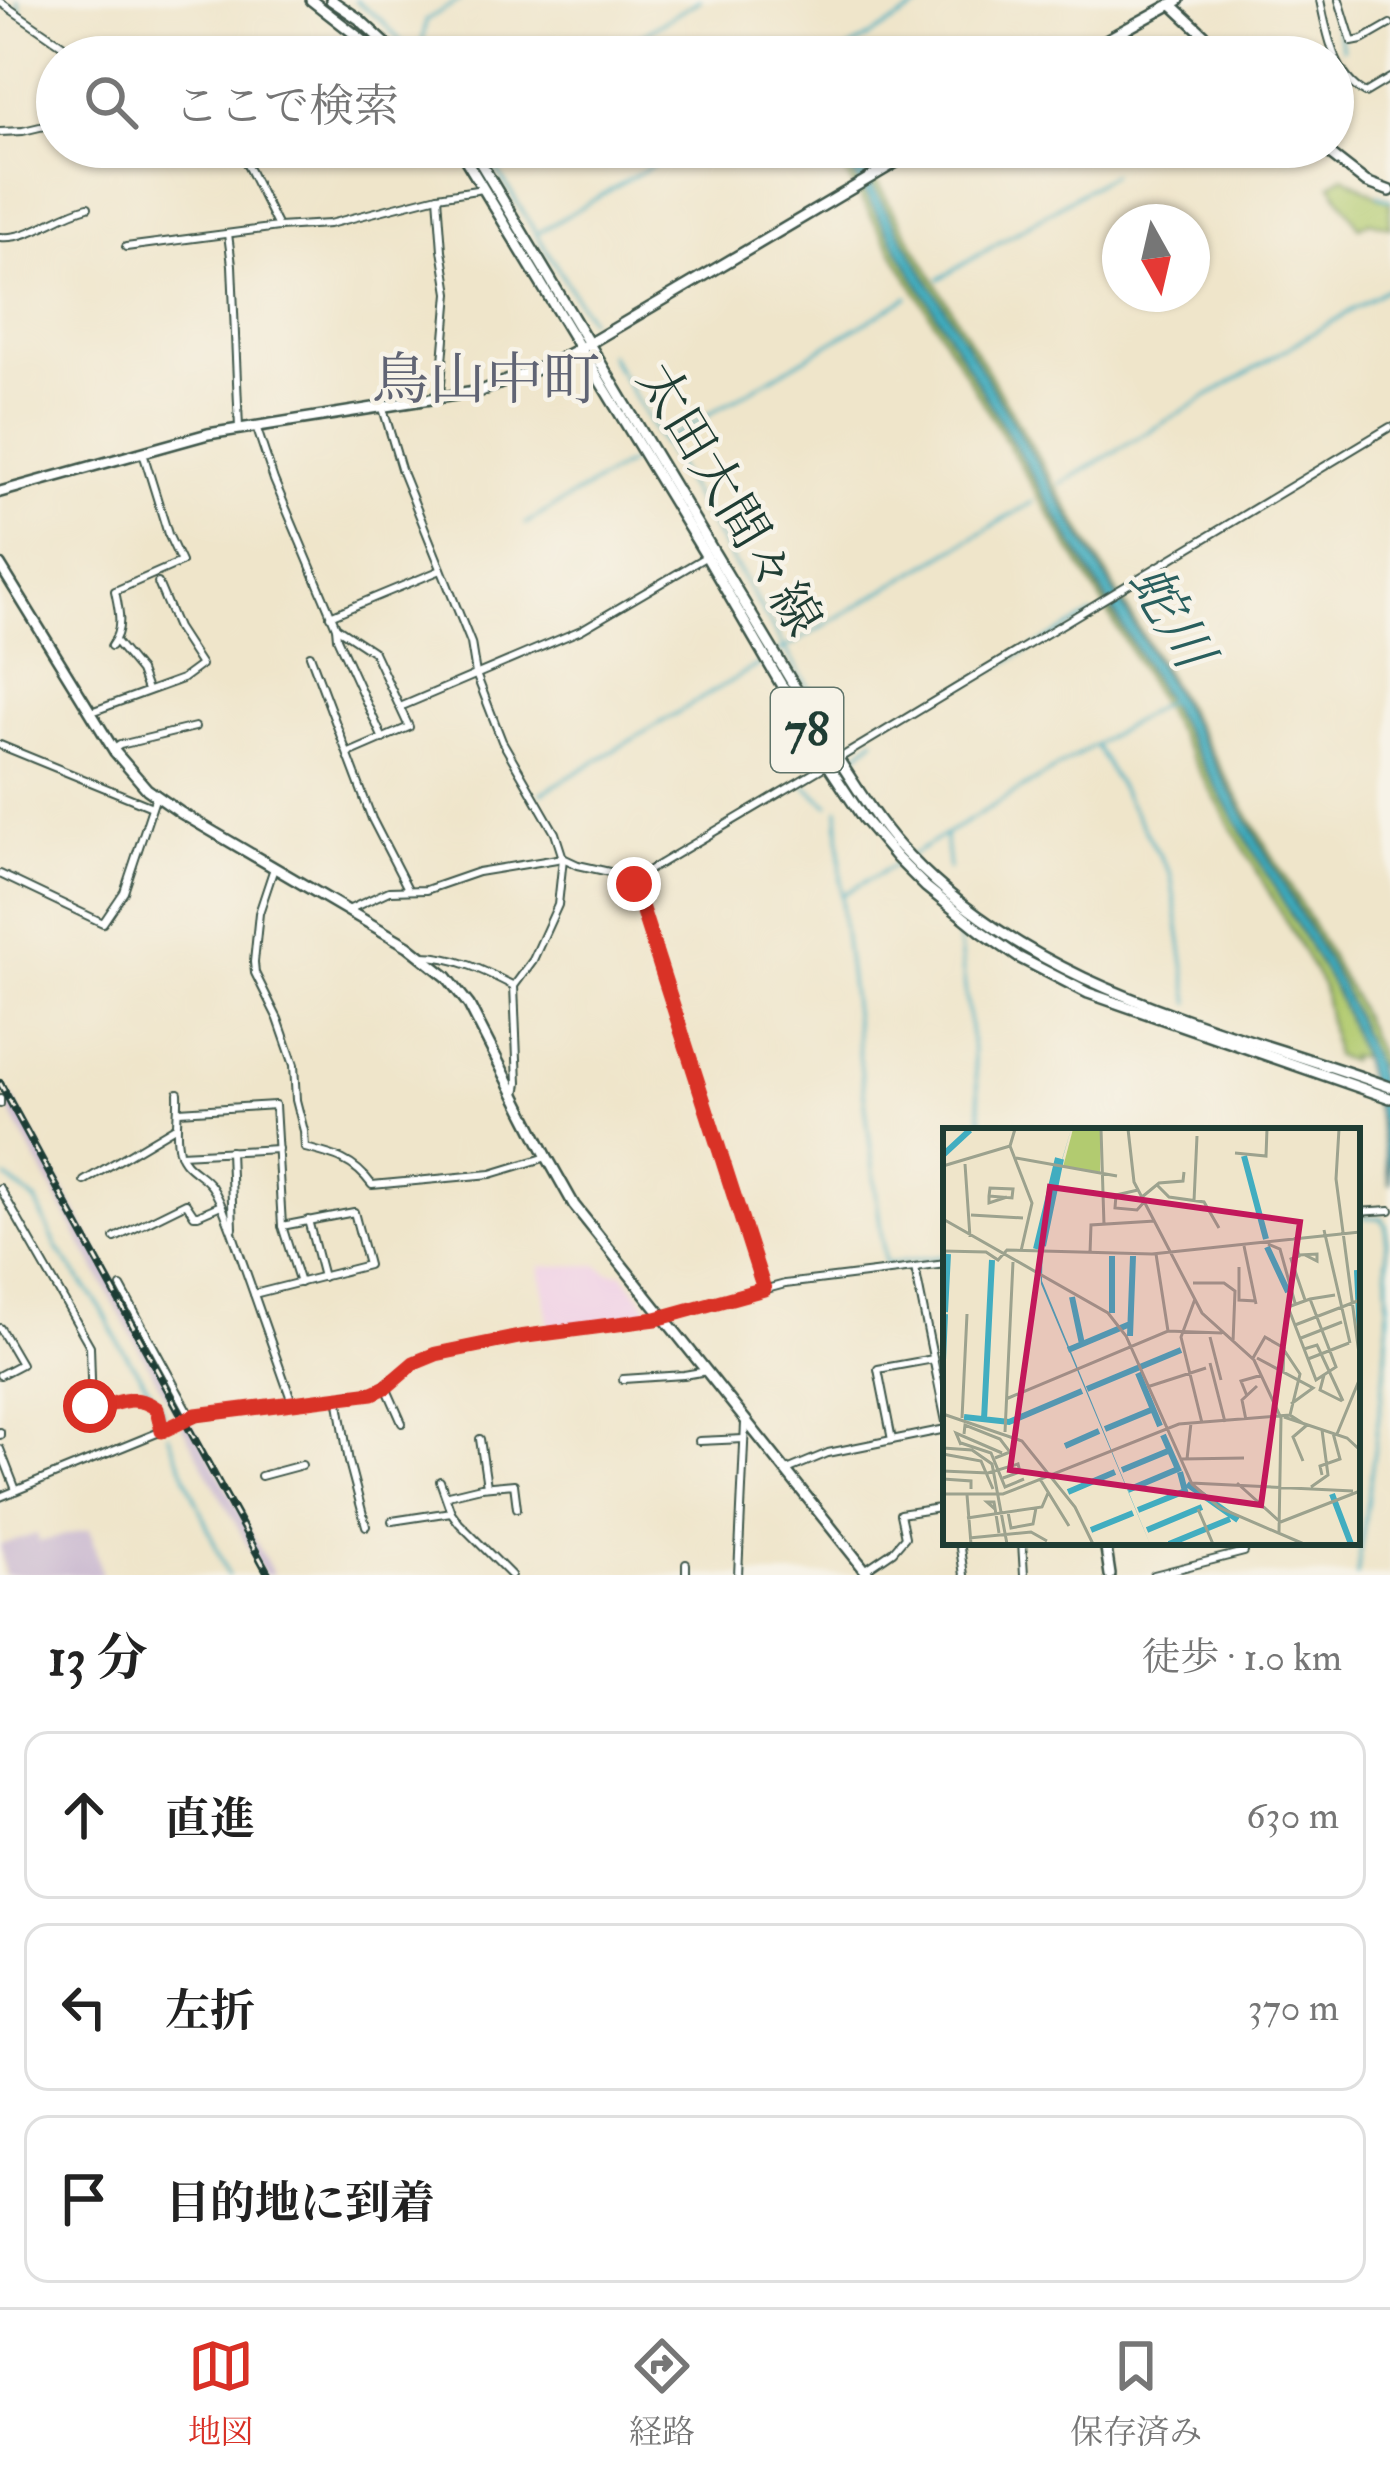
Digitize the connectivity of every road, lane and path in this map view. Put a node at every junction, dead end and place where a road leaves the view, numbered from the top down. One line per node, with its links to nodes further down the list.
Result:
1 (311, 0): 11 (street)
2 (331, 0): 12 (street)
3 (1319, 0): 15 (street)
4 (1339, 0): 16 (street)
5 (1173, 1): 13 (street); 14 (street)
6 (0, 2): 7 (street)
7 (10, 10): 8 (street); 10 (street)
8 (0, 14)
9 (1390, 24): 17 (street)
10 (49, 36)
11 (357, 36)
12 (377, 36)
13 (1112, 36)
14 (1207, 36)
15 (1329, 36)
16 (1350, 36)
17 (1354, 42)
18 (1390, 78): 19 (street)
19 (1354, 85)
20 (36, 128): 21 (street)
21 (0, 132)
22 (248, 168): 31 (street)
23 (470, 168): 27 (street, 太田大間々線 / 78)
24 (483, 168): 35 (street, 太田大間々線 / 78)
25 (887, 168): 35 (street)
26 (1348, 168): 28 (street)
27 (483, 189): 29 (street); 35 (street, 太田大間々線 / 78)
28 (1390, 191)
29 (438, 196): 31 (street); 36 (street)
30 (88, 207): 33 (street)
31 (278, 227): 32 (street)
32 (228, 234): 34 (street); 39 (street)
33 (0, 237)
34 (126, 247)
35 (585, 345): 36 (street); 43 (street, 太田大間々線 / 78); 59 (street, 太田大間々線 / 78)
36 (440, 396): 37 (street)
37 (382, 405): 38 (street); 45 (street)
38 (255, 425): 39 (street); 47 (street)
39 (239, 428): 41 (street)
40 (1390, 428): 59 (street)
41 (143, 453): 42 (street); 51 (street)
42 (0, 492)
43 (707, 556): 50 (street); 59 (street, 太田大間々線 / 78)
44 (0, 565): 53 (street)
45 (441, 570): 47 (street); 50 (street)
46 (158, 583): 51 (street)
47 (330, 616): 48 (street)
48 (336, 627): 52 (street); 55 (street)
49 (310, 655): 58 (street)
50 (476, 674): 52 (street); 61 (street)
51 (146, 690): 53 (street)
52 (400, 707): 55 (street)
53 (91, 712): 57 (street)
54 (195, 727): 57 (street)
55 (383, 739): 58 (street)
56 (0, 745): 60 (street)
57 (114, 749): 60 (street)
58 (350, 753): 65 (street)
59 (833, 762): 64 (street); 69 (street, 太田大間々線 / 78)
60 (154, 801): 62 (street); 63 (street)
61 (563, 858): 64 (street); 65 (street); 68 (street)
62 (274, 868): 66 (street); 79 (street)
63 (0, 874)
64 (636, 878): 94 (street)
65 (408, 889): 66 (street)
66 (345, 912): 67 (street)
67 (422, 956): 68 (street); 72 (street)
68 (514, 986): 72 (street)
69 (1358, 1081): 70 (street, 太田大間々線 / 78); 73 (street, 太田大間々線 / 78)
70 (1390, 1088)
71 (178, 1093): 74 (street)
72 (516, 1094): 79 (street)
73 (1390, 1098)
74 (179, 1111): 75 (street); 76 (street)
75 (176, 1127): 78 (street); 80 (street)
76 (278, 1149): 77 (street); 86 (street)
77 (230, 1151): 78 (street); 87 (street)
78 (180, 1154): 82 (street)
79 (547, 1157): 96 (street)
80 (84, 1181)
81 (0, 1188): 110 (street)
82 (220, 1205): 87 (street); 88 (street)
83 (1390, 1210): 84 (street)
84 (1360, 1212)
85 (308, 1220): 86 (street); 91 (street); 91 (street)
86 (282, 1226): 92 (street)
87 (232, 1232): 95 (street)
88 (115, 1238)
89 (943, 1264): 90 (street)
90 (915, 1268): 94 (street); 98 (street)
91 (323, 1277): 92 (street)
92 (300, 1283): 95 (street)
93 (121, 1287): 106 (street)
94 (764, 1289): 96 (street)
95 (254, 1294): 104 (street)
96 (664, 1317): 99 (street); 102 (street)
97 (0, 1328): 100 (street)
98 (933, 1359): 105 (street); 114 (street)
99 (707, 1371): 101 (street); 107 (street)
100 (0, 1375)
101 (622, 1379)
102 (386, 1387): 103 (street); 108 (street)
103 (338, 1397): 104 (street); 128 (street)
104 (292, 1402): 106 (street)
105 (943, 1411)
106 (191, 1417): 110 (street)
107 (745, 1420): 112 (street); 117 (street)
108 (402, 1423)
109 (943, 1427): 114 (street)
110 (162, 1431): 121 (street)
111 (480, 1439): 120 (street)
112 (744, 1439): 113 (street); 137 (street)
113 (699, 1441)
114 (892, 1441): 117 (street)
115 (0, 1448): 121 (street)
116 (302, 1465): 118 (street)
117 (787, 1470): 134 (street)
118 (261, 1476)
119 (440, 1481): 122 (street)
120 (487, 1486): 122 (street); 125 (street)
121 (16, 1491): 123 (street)
122 (446, 1495): 126 (street)
123 (0, 1497)
124 (943, 1507): 134 (street)
125 (518, 1508)
126 (451, 1512): 127 (street); 135 (street)
127 (392, 1521)
128 (366, 1526)
129 (959, 1545): 138 (street)
130 (1022, 1545): 139 (street)
131 (1105, 1545): 140 (street)
132 (1244, 1552): 141 (street)
133 (686, 1564): 136 (street)
134 (867, 1572)
135 (511, 1575)
136 (686, 1575)
137 (738, 1575)
138 (964, 1575)
139 (1024, 1575)
140 (1110, 1575)
141 (1154, 1575)

